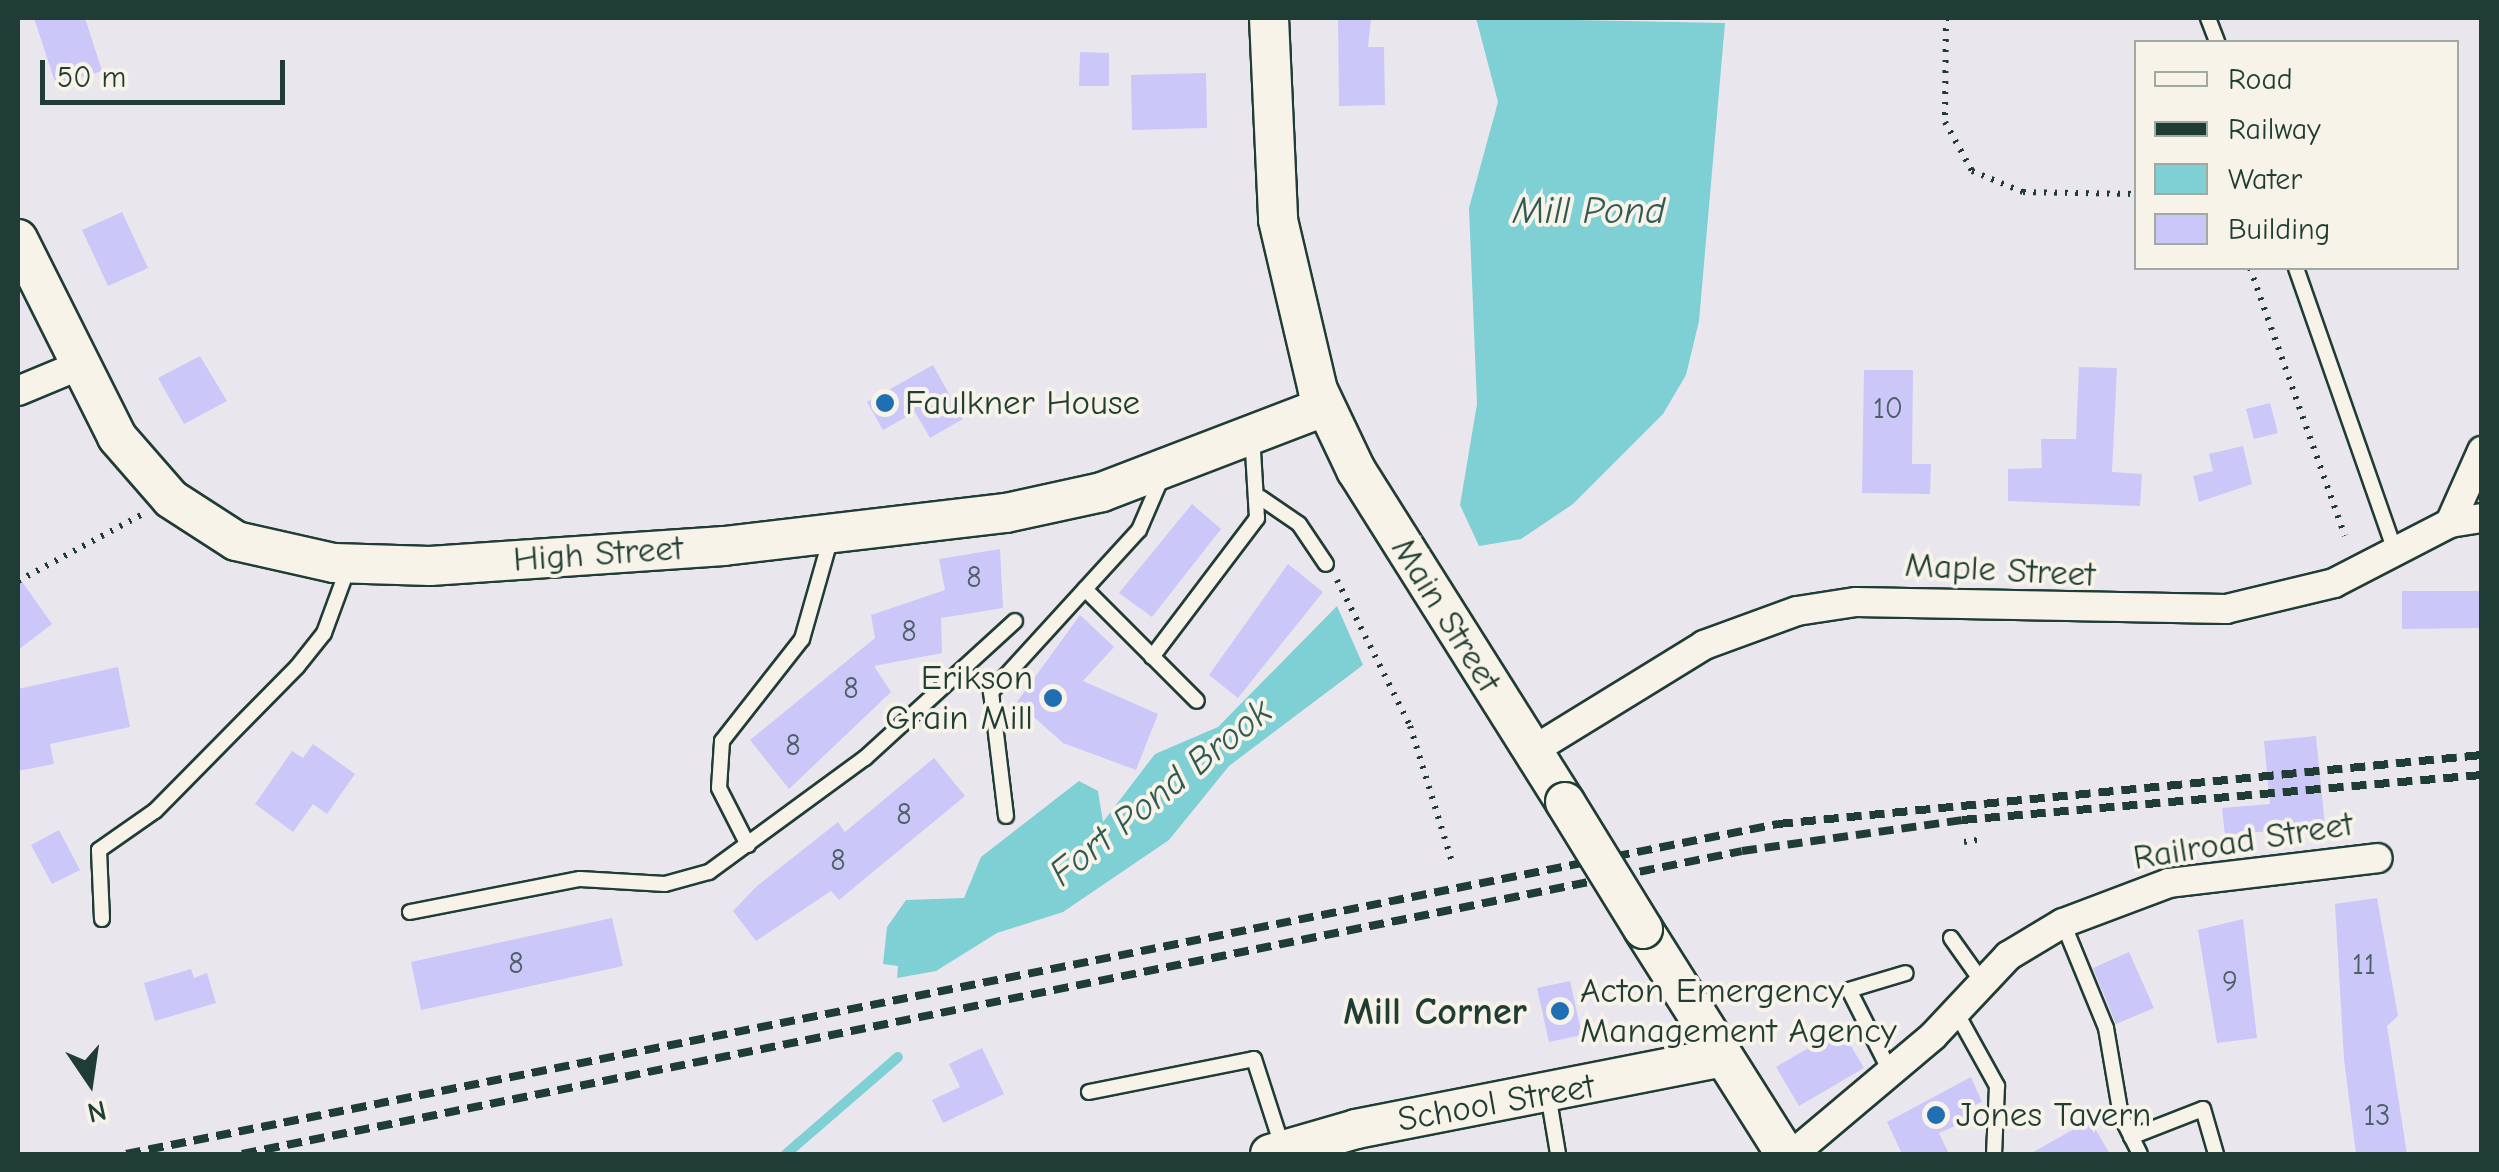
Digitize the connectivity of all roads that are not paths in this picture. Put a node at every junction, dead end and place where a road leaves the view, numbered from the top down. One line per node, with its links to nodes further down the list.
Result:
1 (1269, 18): 6 (street, Main Street)
2 (18, 239): 4 (street, High Street)
3 (2297, 270): 14 (lane)
4 (78, 366): 5 (street); 15 (street, High Street)
5 (18, 392)
6 (1324, 407): 7 (street, High Street); 21 (street, Main Street)
7 (1252, 435): 9 (street, High Street); 10 (lane)
8 (2482, 451): 12 (street)
9 (1164, 469): 13 (street, High Street); 17 (lane)
10 (1261, 498): 16 (lane); 19 (lane)
11 (2482, 518): 12 (street, Maple Street)
12 (2450, 522): 14 (street, Maple Street)
13 (832, 533): 15 (street, High Street); 23 (lane)
14 (2397, 557): 21 (street, Maple Street)
15 (349, 564): 26 (lane)
16 (1326, 564)
17 (1085, 590): 19 (lane); 22 (lane)
18 (1014, 621): 23 (lane)
19 (1152, 657): 20 (lane)
20 (1197, 701)
21 (1532, 751): 32 (street, Main Street, bridge)
22 (1006, 816)
23 (748, 845): 25 (lane)
24 (2378, 858): 27 (street, Railroad Street)
25 (410, 912)
26 (102, 919)
27 (2063, 923): 30 (street, Railroad Street); 36 (lane)
28 (1951, 938): 30 (lane)
29 (1906, 972): 33 (lane)
30 (1983, 983): 31 (street, Railroad Street)
31 (1956, 1012): 33 (street, Railroad Street); 41 (lane)
32 (1723, 1057): 35 (street, School Street); 39 (street, Main Street)
33 (1892, 1074): 40 (street, Railroad Street)
34 (1090, 1092): 37 (lane)
35 (1548, 1093): 37 (street, School Street); 38 (lane)
36 (2131, 1138): 42 (lane); 43 (lane)
37 (1277, 1152)
38 (1558, 1154)
39 (1786, 1154)
40 (1793, 1154)
41 (1994, 1154)
42 (2140, 1154)
43 (2216, 1154)

